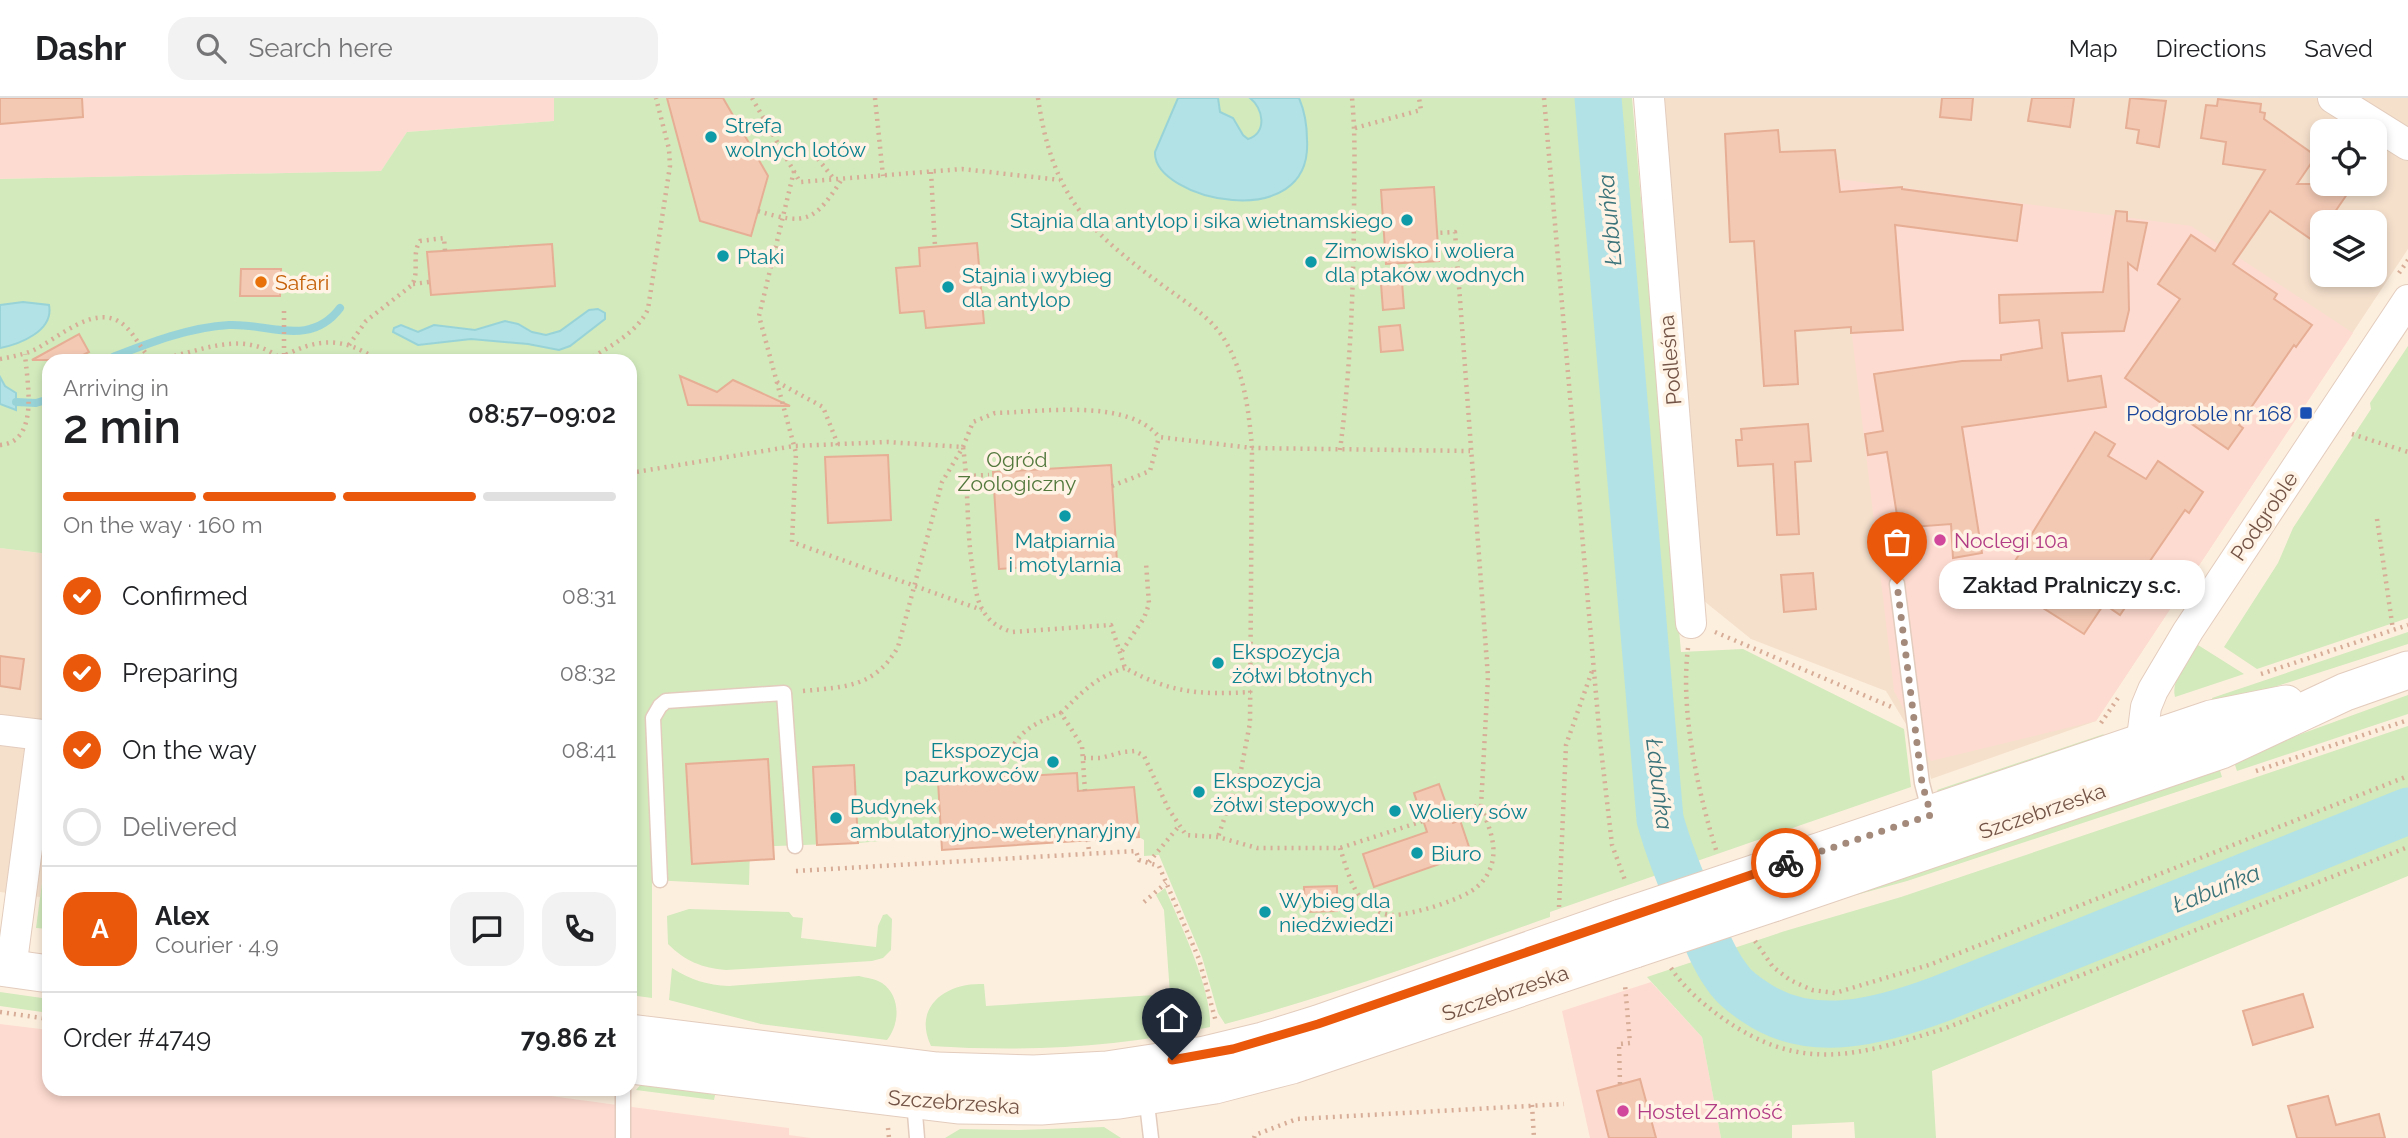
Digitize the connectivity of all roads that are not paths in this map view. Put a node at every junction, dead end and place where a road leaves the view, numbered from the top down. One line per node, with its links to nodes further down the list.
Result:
1 (1649, 98): 6 (street, Podleśna)
2 (2333, 98): 3 (street)
3 (2408, 145)
4 (2408, 300): 9 (street, Podgroble)
5 (1897, 584): 10 (lane)
6 (1691, 623)
7 (2408, 670): 9 (street, Szczebrzeska)
8 (0, 730): 13 (street)
9 (2151, 757): 10 (street, Szczebrzeska)
10 (1936, 830): 17 (street, Szczebrzeska, bridge)
11 (795, 846): 12 (lane)
12 (660, 880)
13 (6, 968): 14 (street)
14 (42, 973)
15 (637, 1034): 18 (street, Szczebrzeska)
16 (637, 1065): 18 (street, Szczebrzeska)
17 (1145, 1081): 18 (street, Szczebrzeska); 22 (lane)
18 (914, 1085): 21 (lane)
19 (623, 1096): 20 (lane)
20 (623, 1138)
21 (917, 1138)
22 (1151, 1138)

